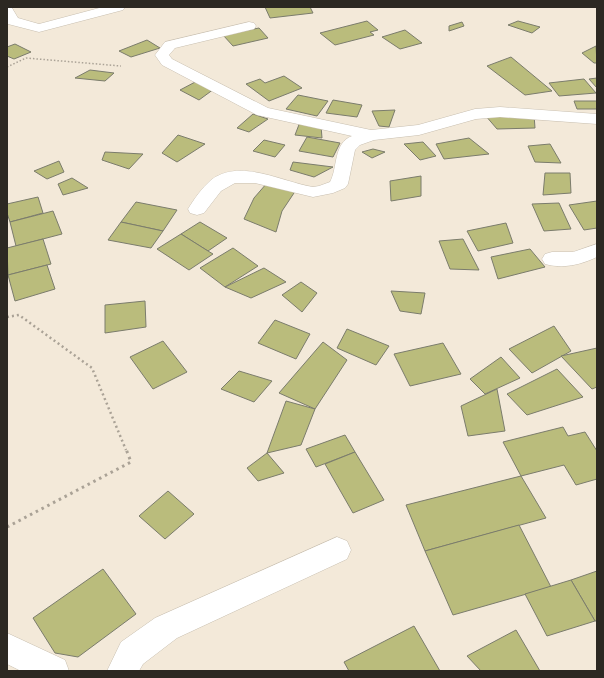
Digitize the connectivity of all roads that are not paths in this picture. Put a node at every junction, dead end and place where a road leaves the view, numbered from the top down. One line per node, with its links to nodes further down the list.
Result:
1 (118, 7): 2 (street)
2 (7, 12)
3 (249, 26): 5 (street)
4 (597, 119): 5 (street)
5 (371, 135): 6 (street)
6 (197, 209)
7 (597, 250): 8 (street)
8 (552, 259)
9 (337, 550): 12 (street)
10 (7, 648): 11 (street)
11 (54, 671)
12 (122, 671)

